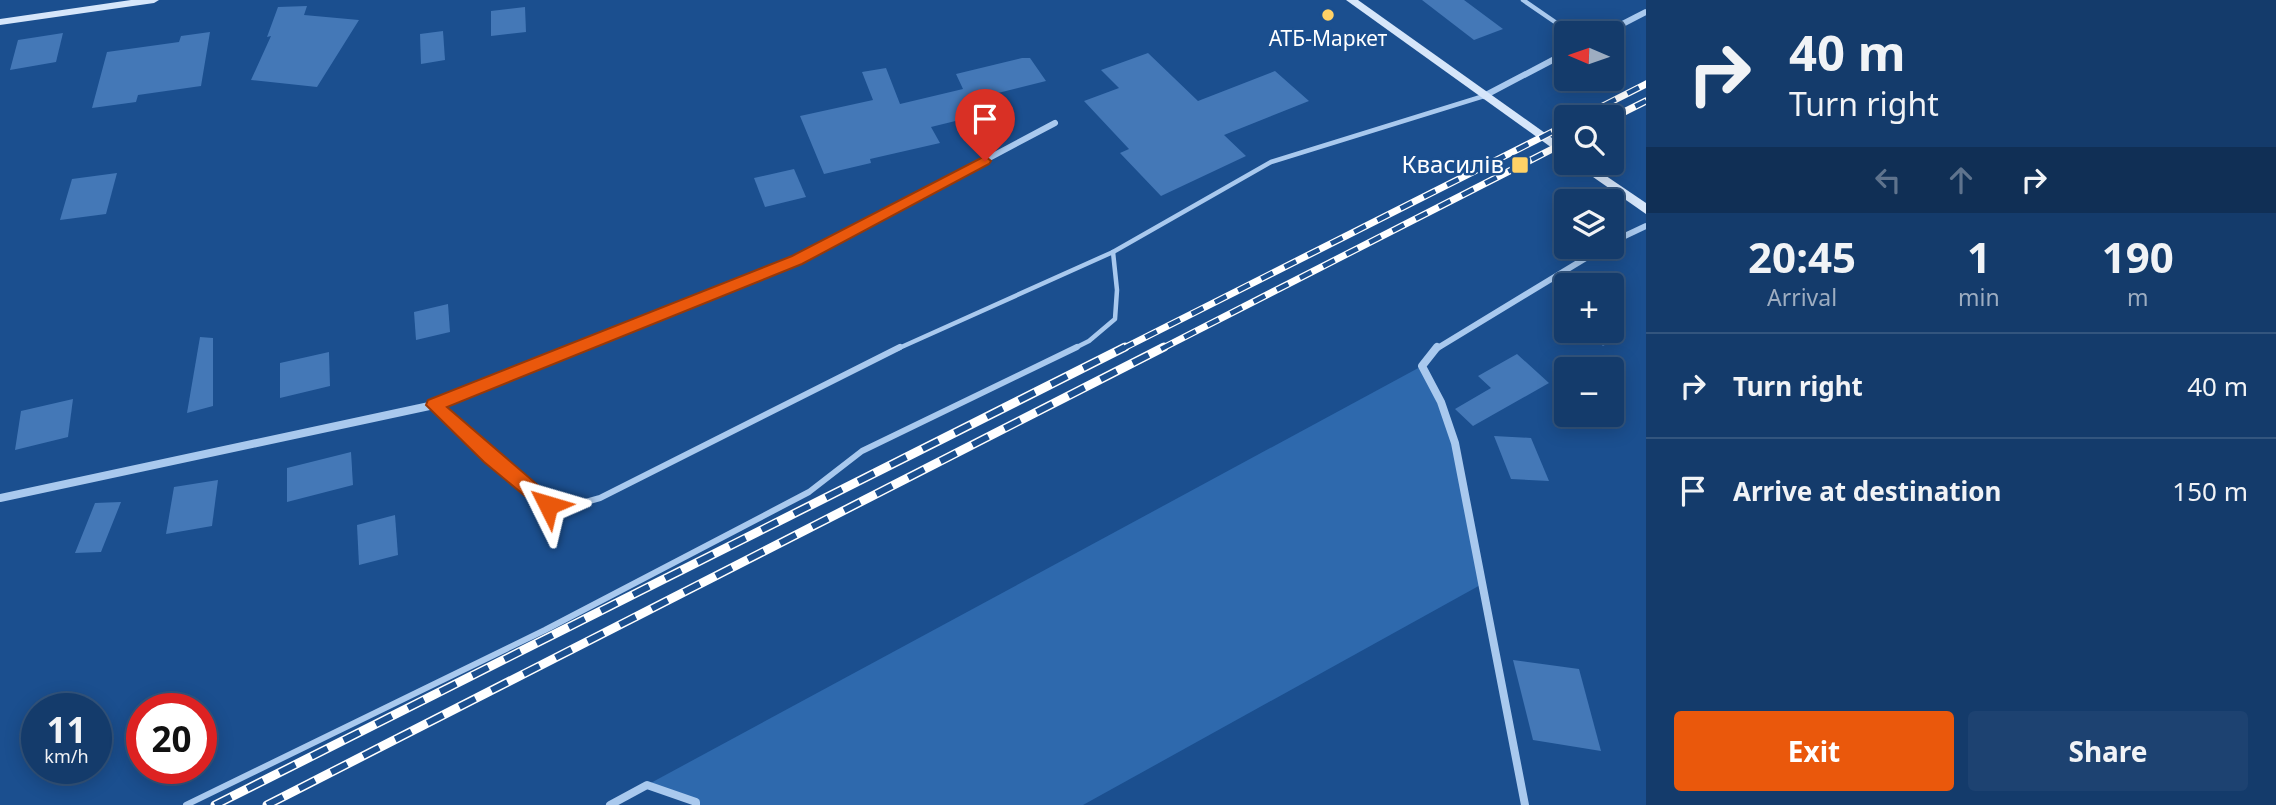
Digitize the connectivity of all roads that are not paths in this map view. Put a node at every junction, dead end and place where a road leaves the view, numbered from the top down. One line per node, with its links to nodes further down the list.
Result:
1 (154, 0): 5 (main road)
2 (1352, 0): 9 (main road)
3 (1522, 0): 6 (lane)
4 (1646, 12): 7 (street)
5 (0, 22)
6 (1554, 22)
7 (1624, 23)
8 (1554, 59): 9 (street)
9 (1484, 96): 11 (main road); 16 (lane)
10 (1055, 123): 18 (street)
11 (1554, 146)
12 (1596, 175): 13 (main road)
13 (1646, 209)
14 (1646, 226): 15 (street)
15 (1624, 237)
16 (1113, 251): 18 (lane); 20 (lane)
17 (1584, 259): 23 (street)
18 (434, 405): 19 (street)
19 (0, 498)
20 (186, 805)
21 (610, 805): 22 (street)
22 (696, 805)
23 (1525, 805)

